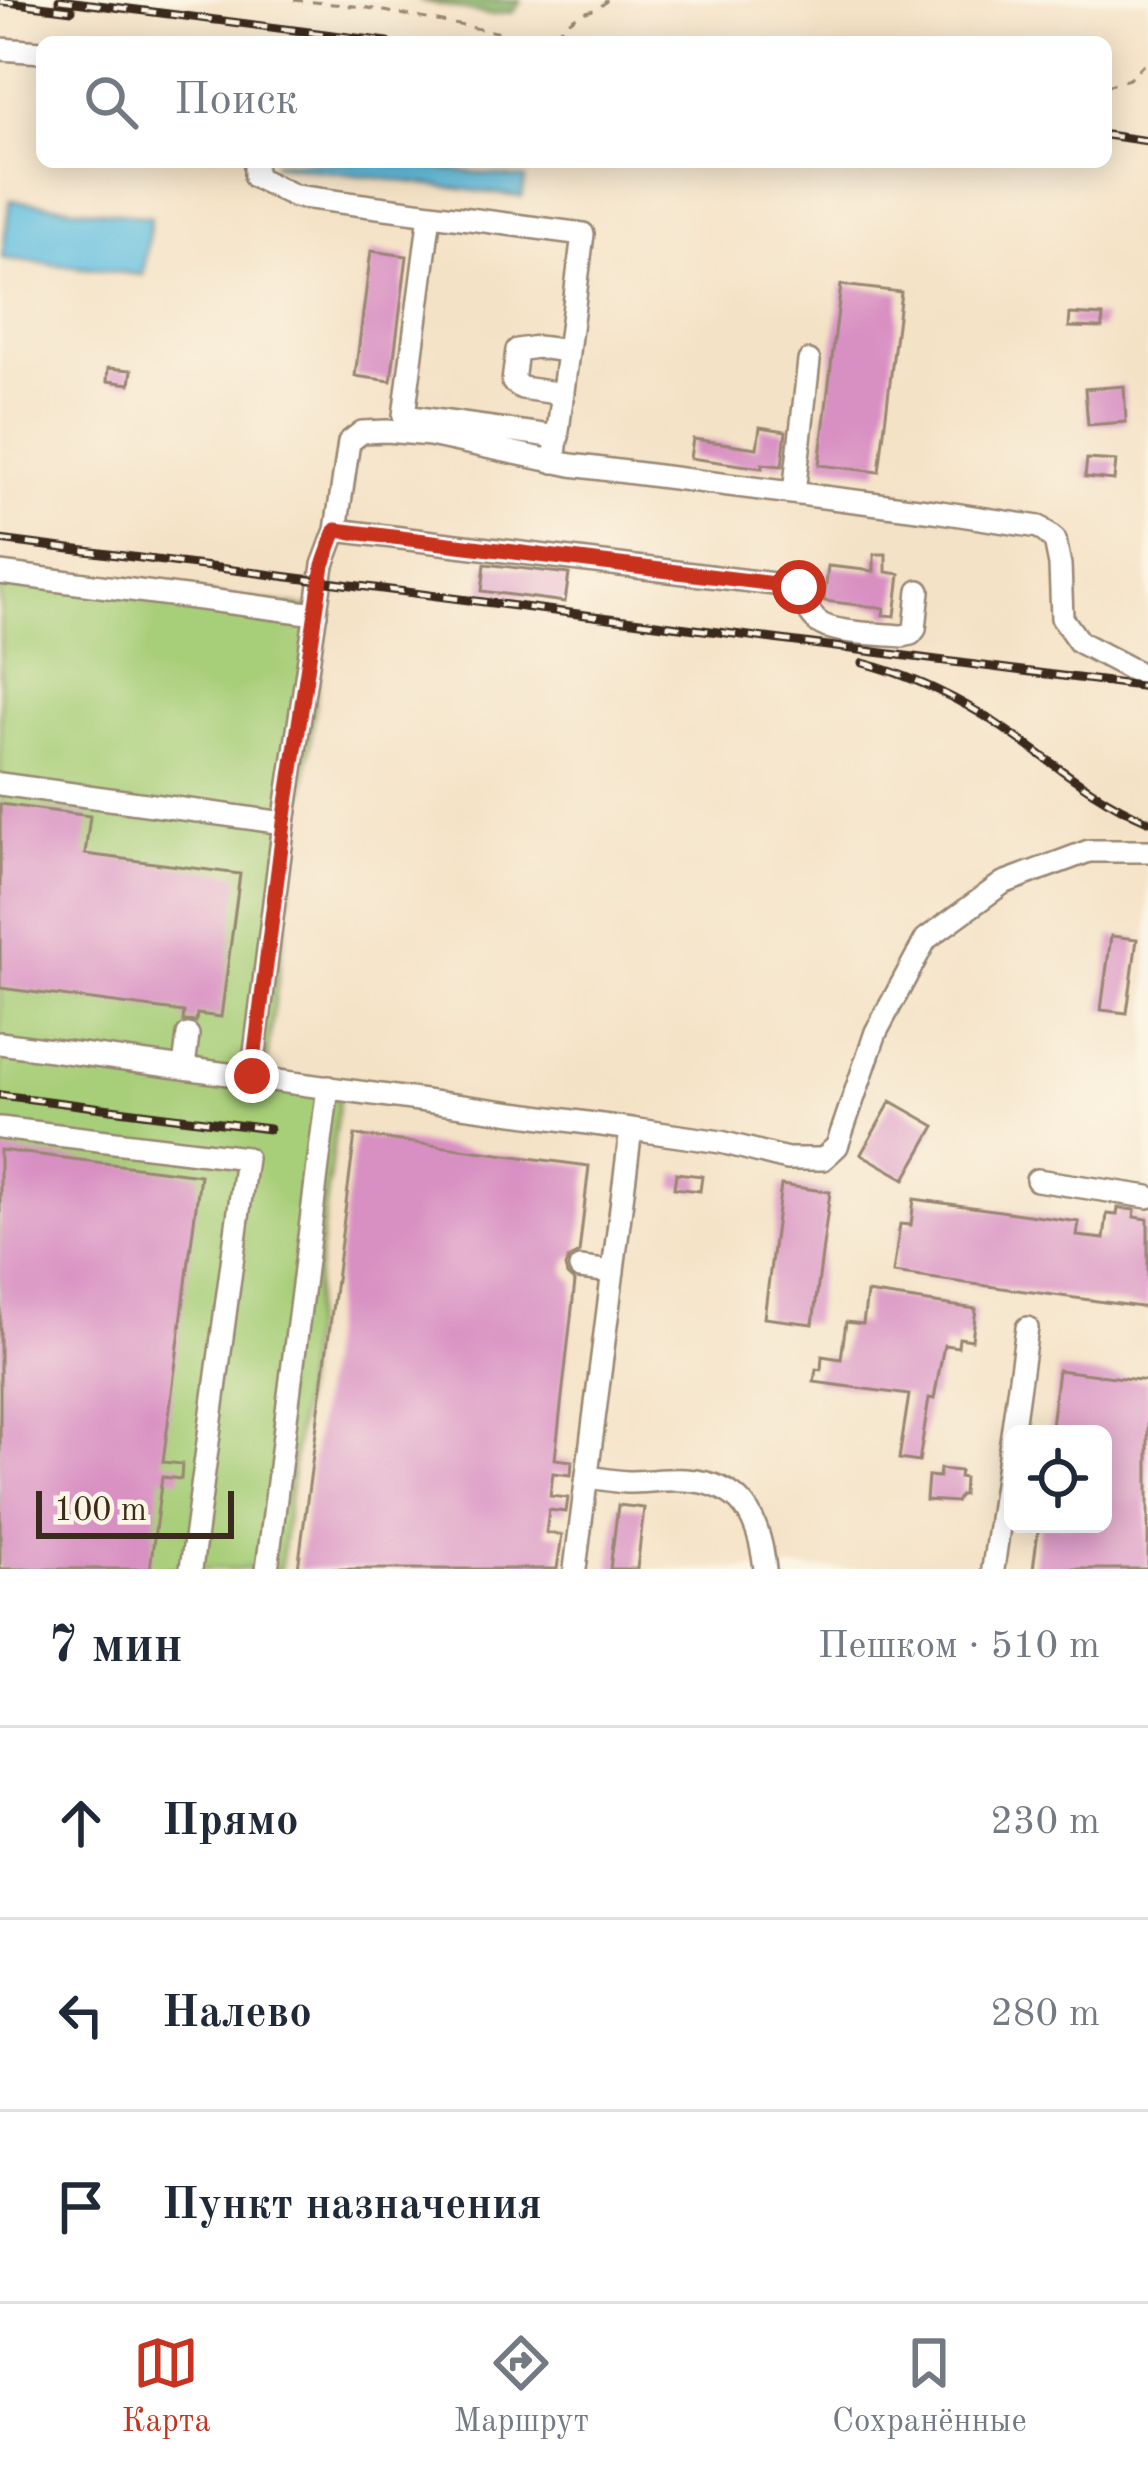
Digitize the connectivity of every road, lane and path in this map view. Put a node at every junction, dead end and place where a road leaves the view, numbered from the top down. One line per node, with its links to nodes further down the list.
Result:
1 (293, 0): 3 (path)
2 (607, 0): 4 (path)
3 (519, 36)
4 (554, 36)
5 (0, 49): 6 (lane)
6 (36, 52)
7 (1148, 60): 8 (path)
8 (1112, 84)
9 (255, 168): 10 (lane)
10 (430, 214): 11 (lane); 14 (lane)
11 (568, 351): 13 (lane); 13 (lane)
12 (809, 362): 18 (lane)
13 (563, 394): 16 (lane)
14 (404, 416): 15 (lane); 16 (lane)
15 (380, 431): 17 (lane); 19 (lane)
16 (558, 436): 17 (lane)
17 (554, 462): 18 (lane)
18 (794, 493): 23 (lane)
19 (336, 530): 21 (lane); 22 (lane)
20 (0, 574): 22 (lane)
21 (919, 591)
22 (316, 614): 25 (lane)
23 (1148, 678)
24 (0, 784): 25 (lane)
25 (284, 823): 30 (lane)
26 (1148, 851): 33 (lane)
27 (188, 1035): 29 (lane)
28 (0, 1043): 29 (lane)
29 (184, 1067): 30 (lane)
30 (252, 1076): 31 (lane)
31 (328, 1087): 33 (lane); 41 (lane)
32 (0, 1128): 40 (lane)
33 (631, 1129): 37 (lane)
34 (1036, 1180): 35 (lane)
35 (1148, 1197)
36 (580, 1268): 37 (lane)
37 (613, 1272): 39 (lane)
38 (1028, 1328): 44 (lane)
39 (588, 1477): 42 (lane); 43 (lane)
40 (191, 1569)
41 (267, 1569)
42 (575, 1569)
43 (765, 1569)
44 (993, 1569)

